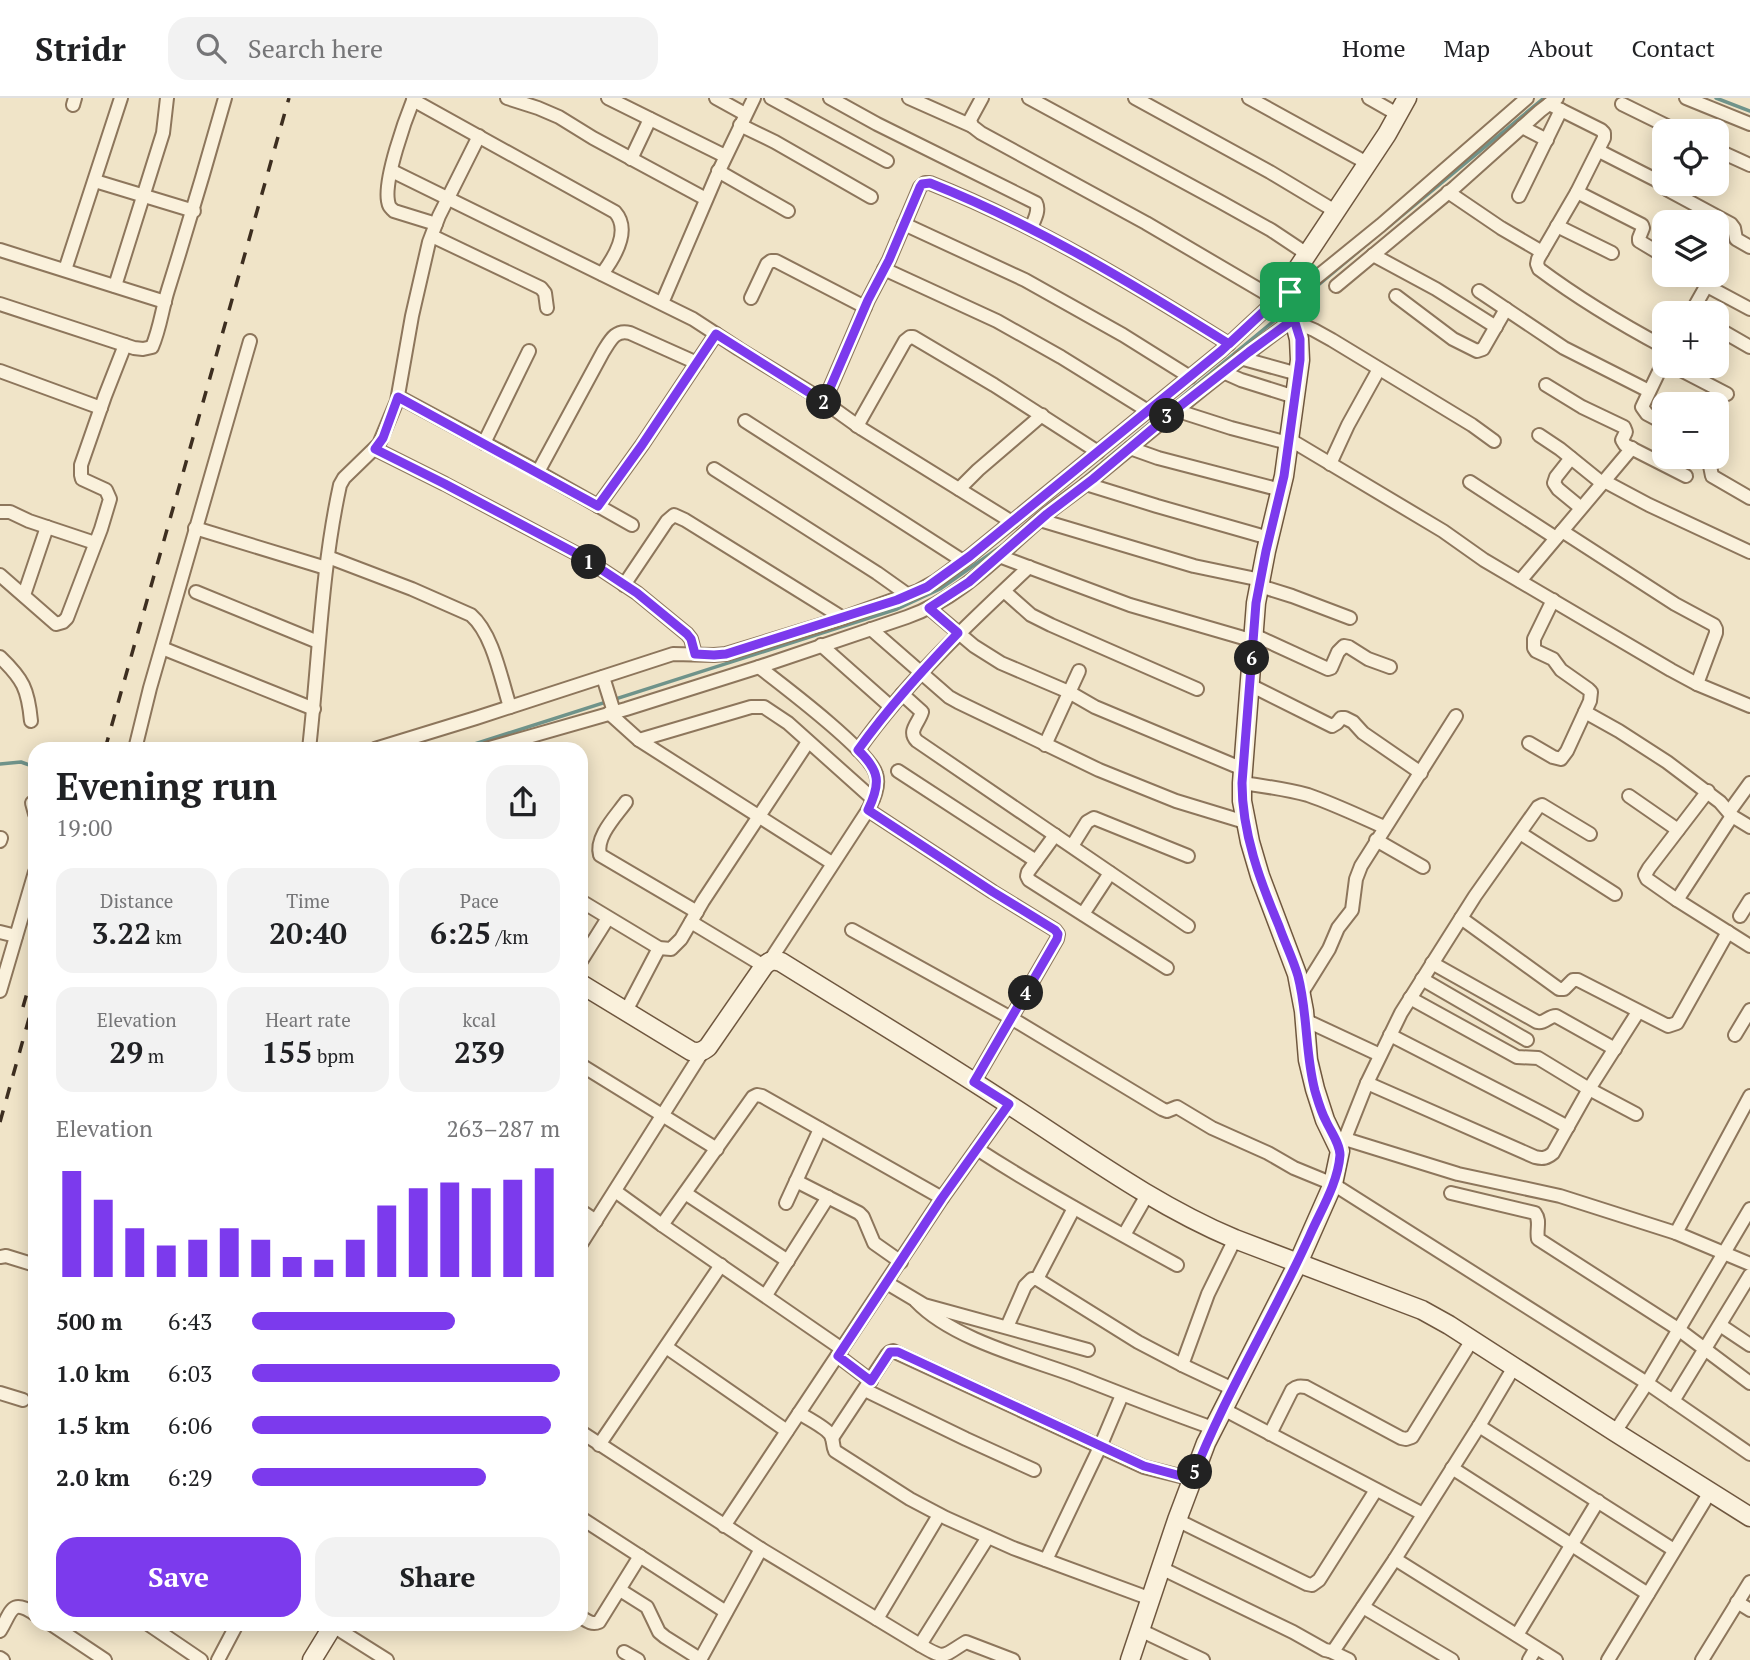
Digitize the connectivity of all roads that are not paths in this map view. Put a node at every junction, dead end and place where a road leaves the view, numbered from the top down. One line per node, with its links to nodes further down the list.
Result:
1 (121, 98): 40 (street)
2 (167, 98): 43 (street)
3 (225, 98): 48 (street)
4 (506, 98): 34 (street)
5 (608, 98): 23 (street)
6 (716, 98): 24 (street)
7 (754, 98): 24 (street)
8 (771, 98): 35 (street)
9 (830, 98): 53 (street)
10 (909, 98): 27 (street)
11 (982, 98): 27 (street)
12 (1029, 98): 60 (street)
13 (1135, 98): 50 (street)
14 (1249, 98): 36 (street)
15 (1368, 98): 22 (street)
16 (1407, 98): 22 (street)
17 (1527, 98): 69 (street)
18 (1686, 98): 26 (street)
19 (413, 99): 29 (street); 38 (street)
20 (1556, 104): 28 (street); 30 (street); 31 (street)
21 (1622, 104): 25 (street)
22 (1397, 114): 36 (street)
23 (650, 119): 33 (street); 34 (street)
24 (743, 119): 33 (street); 45 (street)
25 (1653, 119)
26 (1750, 124)
27 (972, 126): 69 (street)
28 (1522, 127): 30 (street); 41 (street)
29 (480, 136): 46 (street); 64 (street)
30 (1547, 140): 44 (street)
31 (1599, 151): 42 (street); 55 (street)
32 (1729, 155): 37 (street)
33 (725, 156): 39 (street)
34 (631, 159): 47 (street)
35 (887, 161)
36 (1367, 163): 50 (street)
37 (1750, 165)
38 (392, 171): 46 (street); 54 (street)
39 (718, 171): 47 (street); 49 (street)
40 (95, 181): 43 (street); 63 (street)
41 (1448, 192): 58 (street); 61 (street)
42 (1577, 192): 52 (street); 56 (street)
43 (144, 195): 48 (street); 65 (street)
44 (1519, 196)
45 (871, 197)
46 (448, 198): 54 (street); 64 (street)
47 (706, 199): 73 (street)
48 (194, 211): 72 (street)
49 (788, 211)
50 (1335, 211): 60 (street)
51 (904, 225): 53 (street); 62 (street); 95 (street)
52 (1556, 226): 58 (street); 59 (street)
53 (1031, 228): 85 (street)
54 (434, 230): 76 (street); 101 (street)
55 (1750, 247)
56 (1652, 249)
57 (0, 250): 63 (street)
58 (1542, 251): 83 (street)
59 (1612, 253)
60 (1307, 254): 69 (street)
61 (1373, 255): 66 (street); 80 (street)
62 (884, 269): 75 (street); 106 (street)
63 (65, 270): 65 (street)
64 (602, 274): 73 (street)
65 (115, 286): 72 (street)
66 (1336, 286)
67 (1714, 287): 78 (street)
68 (1479, 292): 77 (street)
69 (1287, 294): 79 (street); 85 (street)
70 (1396, 296): 80 (street)
71 (751, 298): 75 (street)
72 (165, 302): 86 (street)
73 (662, 303): 81 (street)
74 (0, 304): 86 (street)
75 (865, 307): 103 (street)
76 (547, 308)
77 (1506, 309): 80 (street); 99 (street)
78 (1750, 309)
79 (1294, 319): 89 (street); 91 (street); 94 (street)
80 (1496, 327)
81 (716, 334): 90 (street); 103 (street)
82 (1729, 335): 87 (street)
83 (1652, 340)
84 (250, 341): 138 (street)
85 (1229, 344): 95 (street)
86 (125, 345): 104 (street)
87 (1750, 347)
88 (529, 351): 114 (street)
89 (1240, 358): 93 (street); 94 (street)
90 (697, 363): 123 (street); 131 (street)
91 (1379, 369): 113 (street); 120 (street)
92 (0, 371): 104 (street)
93 (1223, 372): 102 (street); 105 (street)
94 (1298, 374): 102 (street)
95 (1190, 377): 106 (street)
96 (1656, 378): 99 (street)
97 (1696, 378): 100 (street)
98 (1546, 385): 117 (street)
99 (1649, 391): 108 (street)
100 (1723, 392)
101 (398, 397): 114 (street); 116 (street)
102 (1295, 397): 112 (street)
103 (824, 402): 110 (street)
104 (101, 408): 141 (street)
105 (1175, 410): 112 (street); 115 (street)
106 (1148, 411): 118 (street)
107 (1042, 415): 110 (street); 118 (street); 128 (street)
108 (1652, 416)
109 (745, 421): 144 (street)
110 (857, 426): 128 (street)
111 (1539, 435): 119 (street)
112 (1289, 441): 120 (street); 129 (street)
113 (1493, 441)
114 (484, 443): 123 (street)
115 (1130, 448): 127 (street); 129 (street)
116 (375, 449): 145 (street); 150 (street)
117 (1632, 449): 124 (street); 126 (street)
118 (1098, 452): 135 (street)
119 (1571, 458): 126 (street); 132 (street)
120 (1330, 464): 148 (street)
121 (713, 469): 154 (street)
122 (1711, 469): 130 (street)
123 (538, 472): 131 (street)
124 (1686, 476)
125 (1470, 482): 139 (street)
126 (1603, 482): 132 (street); 142 (street)
127 (1086, 484): 134 (street); 140 (street)
128 (958, 489): 135 (street)
129 (1280, 489): 140 (street)
130 (1750, 498)
131 (598, 506): 136 (street)
132 (1581, 508): 139 (street)
133 (0, 512): 137 (street)
134 (1040, 520): 143 (street); 149 (street)
135 (1012, 522): 144 (street)
136 (632, 525)
137 (47, 527): 141 (street); 153 (street)
138 (195, 528): 145 (street); 164 (street)
139 (1559, 535): 148 (street); 172 (street)
140 (1269, 538): 149 (street)
141 (95, 543): 153 (street)
142 (1750, 552)
143 (999, 556): 146 (street); 156 (street)
144 (963, 561): 154 (street)
145 (327, 563): 162 (street); 179 (street)
146 (1029, 567): 151 (street); 161 (street)
147 (0, 575): 153 (street)
148 (1520, 581): 155 (street)
149 (1260, 583): 158 (street); 161 (street)
150 (624, 585): 157 (street); 165 (street)
151 (1003, 591): 160 (street); 174 (street)
152 (196, 592): 162 (street)
153 (23, 595)
154 (908, 595): 157 (street)
155 (1553, 600): 172 (street); 182 (street)
156 (929, 608): 159 (street); 160 (street)
157 (843, 618): 165 (street)
158 (1350, 618)
159 (871, 629): 163 (street); 170 (street)
160 (958, 633): 170 (street); 175 (street)
161 (1254, 638): 168 (street); 173 (street)
162 (318, 642): 181 (street)
163 (821, 645): 167 (street); 180 (street)
164 (162, 648): 181 (street); 186 (street)
165 (695, 654): 171 (street)
166 (0, 657): 184 (street)
167 (759, 667): 177 (street); 193 (street)
168 (1390, 667)
169 (1079, 671): 175 (street)
170 (920, 672): 176 (street); 192 (street)
171 (603, 677): 177 (street); 179 (street)
172 (1697, 684): 178 (street)
173 (1250, 685): 195 (street); 196 (street)
174 (1197, 689)
175 (1069, 692): 192 (street); 196 (street)
176 (902, 694): 180 (street); 210 (street)
177 (611, 706): 185 (street); 189 (street)
178 (1750, 706)
179 (510, 707): 188 (street)
180 (891, 707): 193 (street)
181 (314, 709): 187 (street)
182 (1585, 712): 191 (street); 198 (street)
183 (1457, 716): 195 (street)
184 (31, 721)
185 (639, 740): 190 (street); 203 (street)
186 (137, 742)
187 (310, 742)
188 (398, 742)
189 (506, 742)
190 (808, 742): 201 (street); 203 (street)
191 (1529, 743)
192 (1045, 745): 204 (street)
193 (858, 750): 201 (street)
194 (898, 771): 214 (street)
195 (1421, 773): 205 (street)
196 (1243, 776): 204 (street); 205 (street)
197 (1750, 783): 202 (street)
198 (1707, 791): 202 (street); 207 (street)
199 (1629, 796): 207 (street)
200 (626, 802): 225 (street)
201 (870, 805): 215 (street); 247 (street)
202 (1731, 814): 206 (street); 220 (street)
203 (759, 817): 215 (street); 225 (street)
204 (1245, 822): 242 (street)
205 (1384, 827): 211 (street)
206 (1750, 827)
207 (1678, 830): 220 (street)
208 (1520, 833): 209 (street); 218 (street); 227 (street)
209 (1590, 834)
210 (1055, 835): 212 (street); 214 (street)
211 (1376, 840): 216 (street); 242 (street)
212 (1072, 846): 213 (street); 217 (street)
213 (1188, 856)
214 (1036, 861): 223 (street)
215 (832, 863): 237 (street)
216 (1423, 867)
217 (1110, 873): 223 (street); 228 (street)
218 (1615, 894)
219 (28, 896): 232 (street)
220 (1677, 900): 231 (street)
221 (1750, 900): 224 (street)
222 (588, 905): 226 (street)
223 (1083, 914): 238 (street)
224 (1740, 916)
225 (694, 917): 234 (street); 237 (street)
226 (608, 918): 234 (street); 235 (street)
227 (1461, 918): 236 (street); 246 (street)
228 (1188, 926)
229 (852, 930): 247 (street)
230 (0, 932): 232 (street)
231 (1728, 932): 233 (street); 246 (street)
232 (16, 936): 241 (street)
233 (1750, 946)
234 (659, 948): 245 (street)
235 (588, 950)
236 (1432, 963): 239 (street); 252 (street)
237 (766, 964): 253 (street); 256 (street)
238 (1167, 968)
239 (1422, 979): 243 (street); 251 (street)
240 (588, 988): 245 (street)
241 (0, 991)
242 (1301, 994): 248 (street)
243 (1410, 998): 249 (street); 258 (street)
244 (1750, 1010): 250 (street)
245 (626, 1011): 253 (street)
246 (1638, 1012): 252 (street)
247 (1011, 1018): 256 (street); 269 (street)
248 (1305, 1020): 254 (street); 265 (street)
249 (1390, 1035): 254 (street); 263 (street)
250 (1735, 1035)
251 (1527, 1040)
252 (1615, 1049): 258 (street)
253 (703, 1051): 261 (street)
254 (1380, 1055): 257 (street)
255 (588, 1069): 261 (street)
256 (974, 1082): 260 (street)
257 (1367, 1083): 263 (street); 265 (street)
258 (1589, 1089): 262 (street); 263 (street)
259 (1750, 1096): 285 (street)
260 (1009, 1104): 267 (street); 274 (street)
261 (662, 1114): 266 (street); 270 (street)
262 (1636, 1114)
263 (1568, 1127)
264 (820, 1129): 266 (street); 268 (street); 276 (street)
265 (1342, 1145): 269 (street); 271 (street)
266 (717, 1149): 272 (street)
267 (977, 1149): 276 (street); 278 (street)
268 (796, 1181): 275 (street); 277 (street)
269 (1334, 1184): 293 (street); 313 (street)
270 (615, 1191): 282 (street); 283 (street)
271 (1544, 1191): 280 (street); 285 (street)
272 (685, 1192): 283 (street); 290 (street)
273 (1451, 1193): 280 (street)
274 (1147, 1195): 286 (street); 287 (street)
275 (828, 1197): 290 (street); 291 (street)
276 (942, 1198): 291 (street)
277 (786, 1203)
278 (1074, 1208): 286 (street); 298 (street)
279 (1750, 1209): 288 (street)
280 (1535, 1213): 304 (street)
281 (588, 1216): 282 (street)
282 (596, 1221): 284 (street)
283 (662, 1225): 295 (street)
284 (588, 1233)
285 (1676, 1233): 288 (street)
286 (1124, 1235): 296 (street)
287 (1234, 1239): 293 (street); 311 (street)
288 (1723, 1252): 294 (street); 304 (street)
289 (0, 1257): 292 (street)
290 (788, 1261): 300 (street)
291 (901, 1262): 299 (street)
292 (28, 1263)
293 (1298, 1263): 305 (street); 316 (street)
294 (1750, 1264)
295 (722, 1265): 300 (street); 307 (street)
296 (1177, 1265)
297 (1750, 1275): 302 (street)
298 (1037, 1279): 303 (street); 311 (street)
299 (887, 1283): 301 (street); 310 (street)
300 (766, 1295): 310 (street)
301 (916, 1301): 303 (street); 318 (street)
302 (1720, 1325): 306 (street); 308 (street)
303 (1007, 1327): 309 (street)
304 (1678, 1329): 308 (street); 313 (street)
305 (1472, 1339): 312 (street); 327 (street)
306 (1750, 1345)
307 (666, 1347): 325 (street); 330 (street)
308 (1706, 1349): 314 (street); 320 (street)
309 (1088, 1350)
310 (840, 1352): 315 (street); 322 (street)
311 (1182, 1365): 316 (street)
312 (1514, 1367): 323 (street); 326 (street)
313 (1647, 1383): 320 (street); 326 (street)
314 (1750, 1383)
315 (868, 1385): 329 (street); 331 (street); 334 (street)
316 (1233, 1389): 321 (street)
317 (0, 1393): 319 (street)
318 (1122, 1395): 324 (street); 331 (street)
319 (23, 1400)
320 (1673, 1401): 332 (street)
321 (1223, 1409): 324 (street); 327 (street)
322 (799, 1413): 325 (street); 329 (street)
323 (1479, 1426): 333 (street); 338 (street)
324 (1213, 1428): 335 (street)
325 (787, 1431): 344 (street)
326 (1615, 1432): 337 (street)
327 (1270, 1434): 336 (street)
328 (588, 1437): 330 (street)
329 (832, 1438): 340 (street)
330 (600, 1445): 344 (street)
331 (1100, 1447): 335 (street); 351 (street)
332 (1750, 1454)
333 (1452, 1468): 339 (street); 346 (street)
334 (1034, 1470)
335 (1192, 1479): 342 (street)
336 (1377, 1490): 339 (street); 342 (street)
337 (1710, 1492): 341 (street); 348 (street)
338 (1598, 1501): 346 (street); 348 (street)
339 (1423, 1514): 350 (street)
340 (939, 1515): 345 (street); 362 (street)
341 (1750, 1517)
342 (1177, 1520): 352 (street)
343 (588, 1523): 349 (street)
344 (724, 1526): 347 (street)
345 (988, 1537): 351 (street); 372 (street)
346 (1571, 1546): 355 (street); 371 (street)
347 (761, 1549): 361 (street); 362 (street)
348 (1674, 1550): 355 (street)
349 (640, 1556): 354 (street); 361 (street)
350 (1395, 1559): 358 (street); 371 (street)
351 (1045, 1560): 356 (street)
352 (1161, 1568): 356 (street); 374 (street)
353 (1750, 1582): 357 (street)
354 (620, 1590): 363 (street); 377 (street)
355 (1648, 1594): 391 (street)
356 (1151, 1599): 365 (street)
357 (1737, 1602): 360 (street); 392 (street)
358 (1363, 1607): 374 (street); 388 (street)
359 (28, 1610): 364 (street)
360 (1750, 1611)
361 (726, 1612): 377 (street)
362 (877, 1619): 372 (street)
363 (588, 1622)
364 (0, 1630)
365 (1140, 1630): 385 (street); 386 (street)
366 (62, 1631): 378 (street)
367 (160, 1631): 379 (street)
368 (233, 1631): 380 (street)
369 (330, 1631): 381 (street)
370 (343, 1631): 382 (street)
371 (1517, 1635): 373 (street)
372 (920, 1645): 376 (street)
373 (1536, 1648): 389 (street); 390 (street)
374 (1330, 1651): 387 (street)
375 (624, 1652): 383 (street)
376 (951, 1656): 384 (street)
377 (700, 1659)
378 (105, 1660)
379 (201, 1660)
380 (218, 1660)
381 (312, 1660)
382 (387, 1660)
383 (638, 1660)
384 (1013, 1660)
385 (1130, 1660)
386 (1203, 1660)
387 (1349, 1660)
388 (1452, 1660)
389 (1529, 1660)
390 (1556, 1660)
391 (1608, 1660)
392 (1702, 1660)

